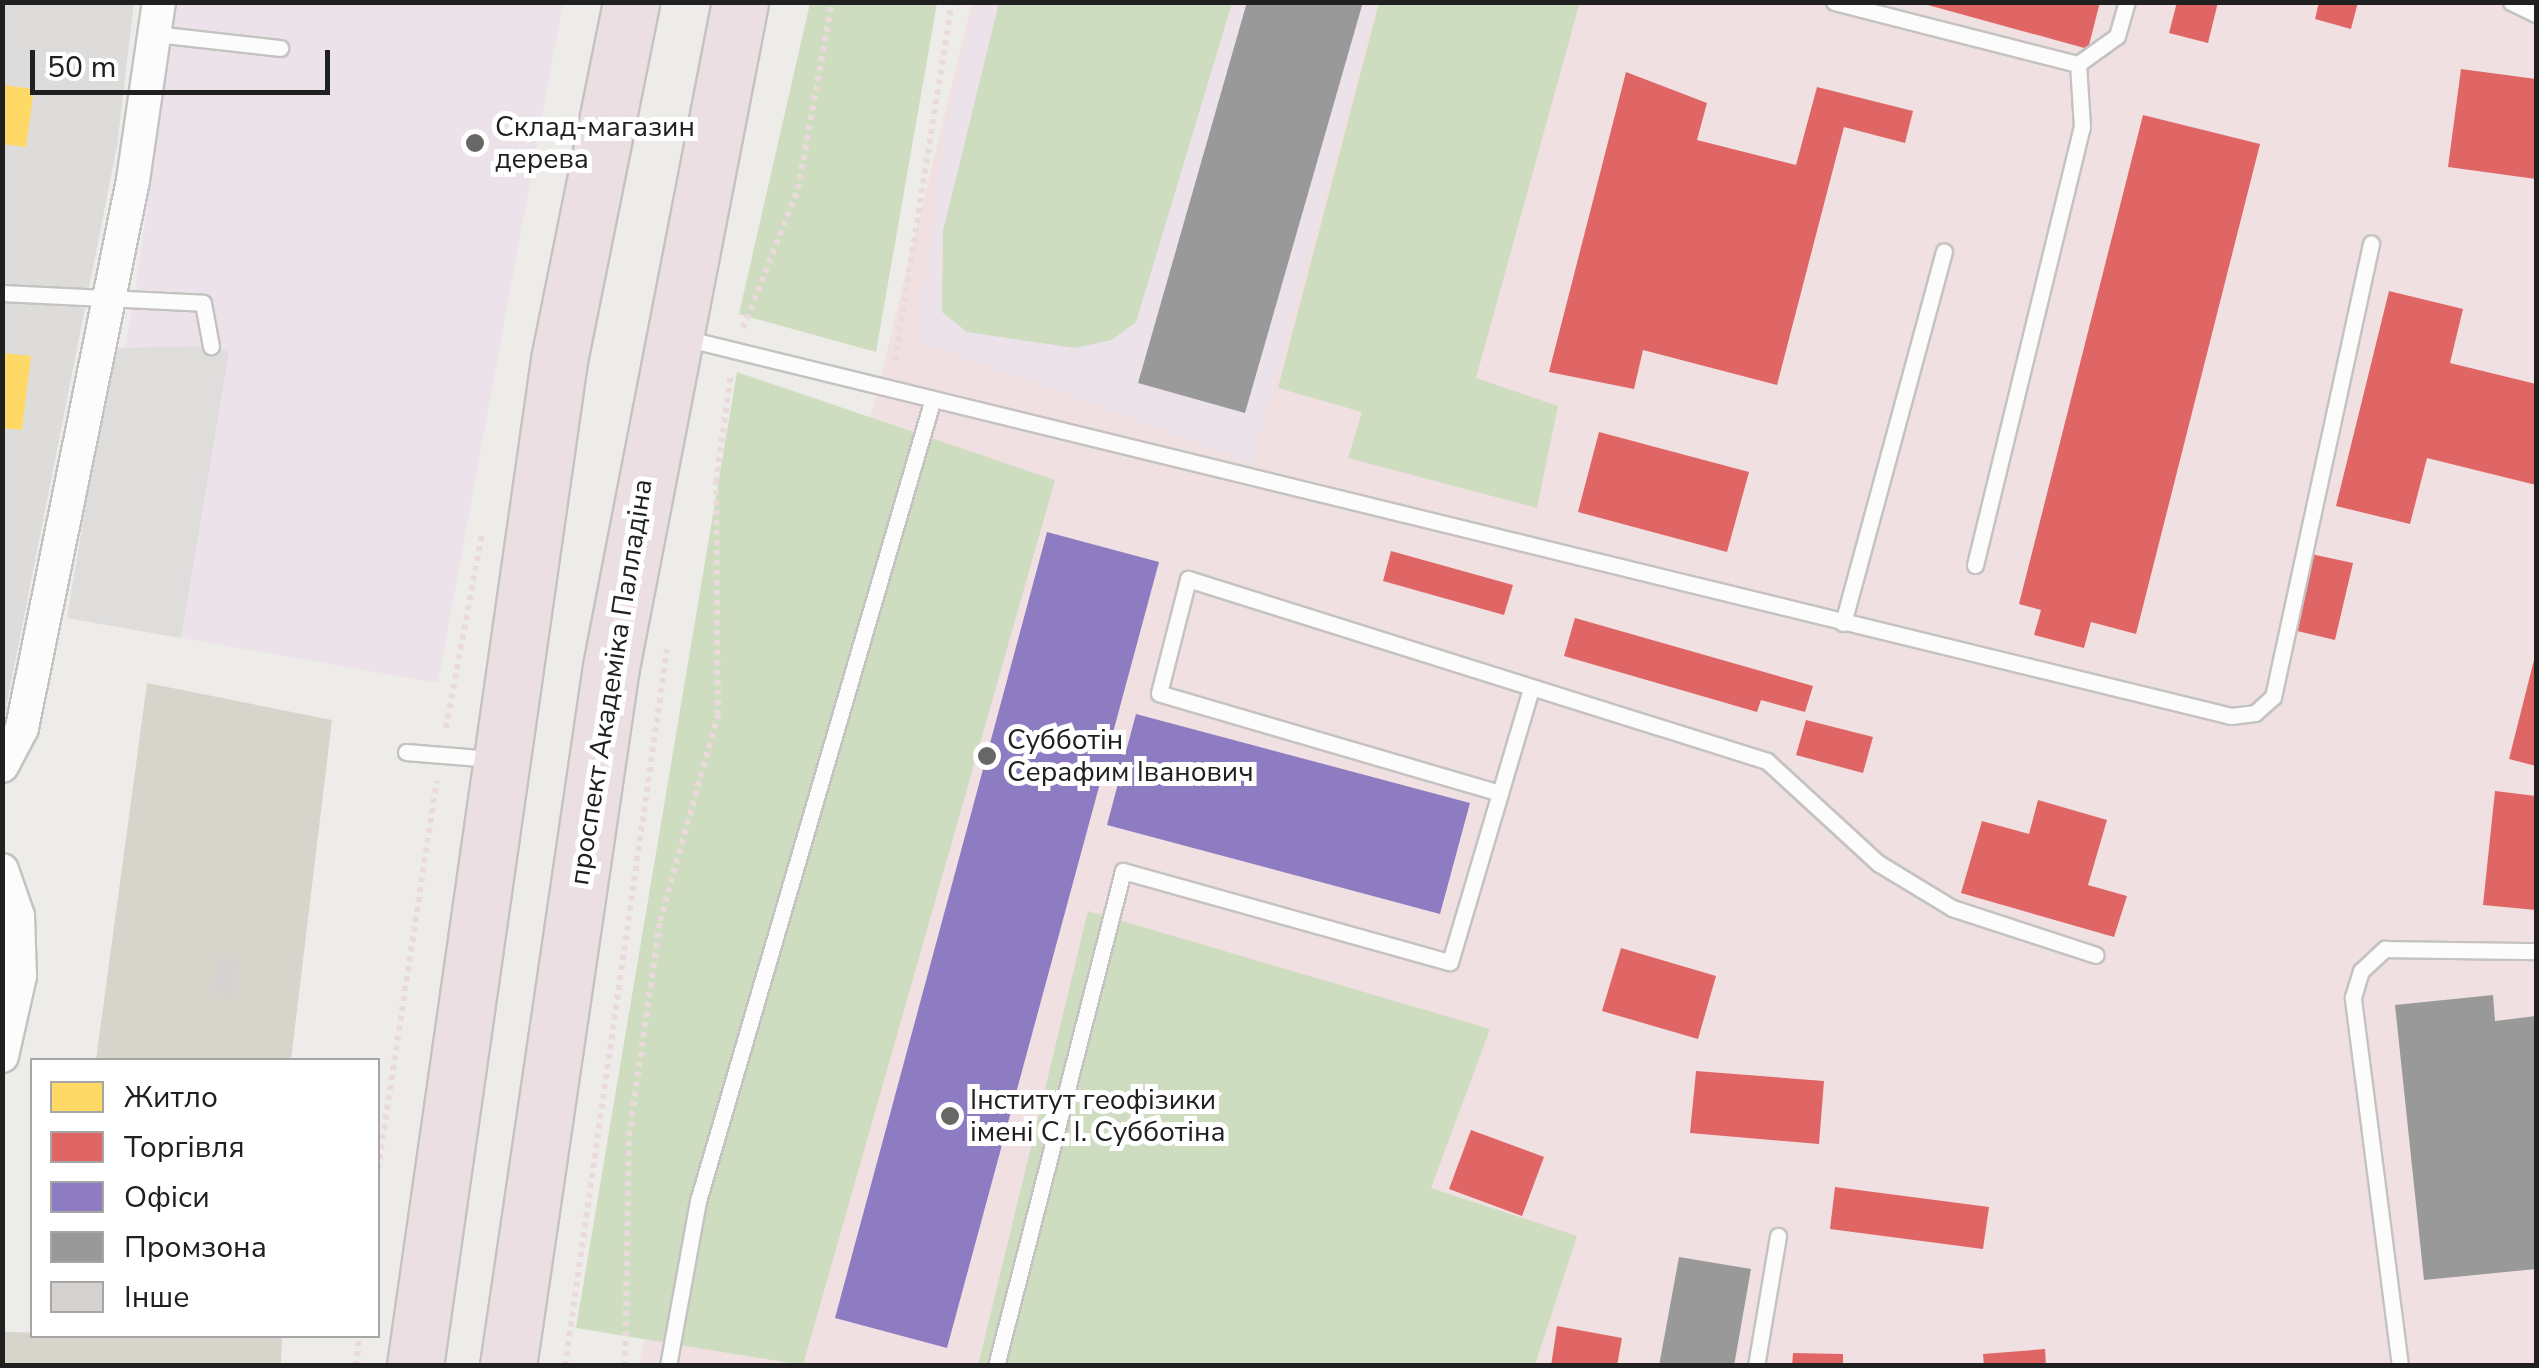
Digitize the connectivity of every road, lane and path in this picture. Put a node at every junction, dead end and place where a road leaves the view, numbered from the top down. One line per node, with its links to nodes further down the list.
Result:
1 (631, 2): 27 (highway)
2 (740, 2): 17 (highway, проспект Академіка Палладіна)
3 (832, 2): 16 (path)
4 (952, 2): 20 (path)
5 (1834, 2): 11 (lane)
6 (2127, 2): 11 (lane)
7 (2511, 2): 8 (lane)
8 (2536, 14)
9 (157, 18): 10 (lane); 15 (street)
10 (280, 48)
11 (2078, 64): 22 (lane)
12 (2371, 243): 23 (lane)
13 (1944, 252): 23 (lane)
14 (2, 293): 15 (lane)
15 (107, 298): 18 (lane); 28 (street)
16 (741, 333)
17 (670, 335): 20 (lane); 38 (highway, проспект Академіка Палладіна)
18 (211, 346)
19 (731, 370): 40 (path)
20 (891, 392): 21 (lane)
21 (932, 402): 23 (lane); 41 (lane)
22 (1974, 565)
23 (1843, 623)
24 (668, 639): 39 (path)
25 (1531, 688): 29 (lane); 29 (lane); 32 (lane)
26 (406, 752): 27 (lane)
27 (501, 761): 37 (highway)
28 (2, 766)
29 (1500, 794): 42 (lane)
30 (2, 870): 33 (street)
31 (2536, 951): 44 (lane)
32 (2096, 955)
33 (2, 1056)
34 (1778, 1236): 43 (lane)
35 (359, 1338): 36 (path)
36 (356, 1366)
37 (415, 1366)
38 (508, 1366)
39 (564, 1366)
40 (625, 1366)
41 (668, 1366)
42 (996, 1366)
43 (1756, 1366)
44 (2400, 1366)

